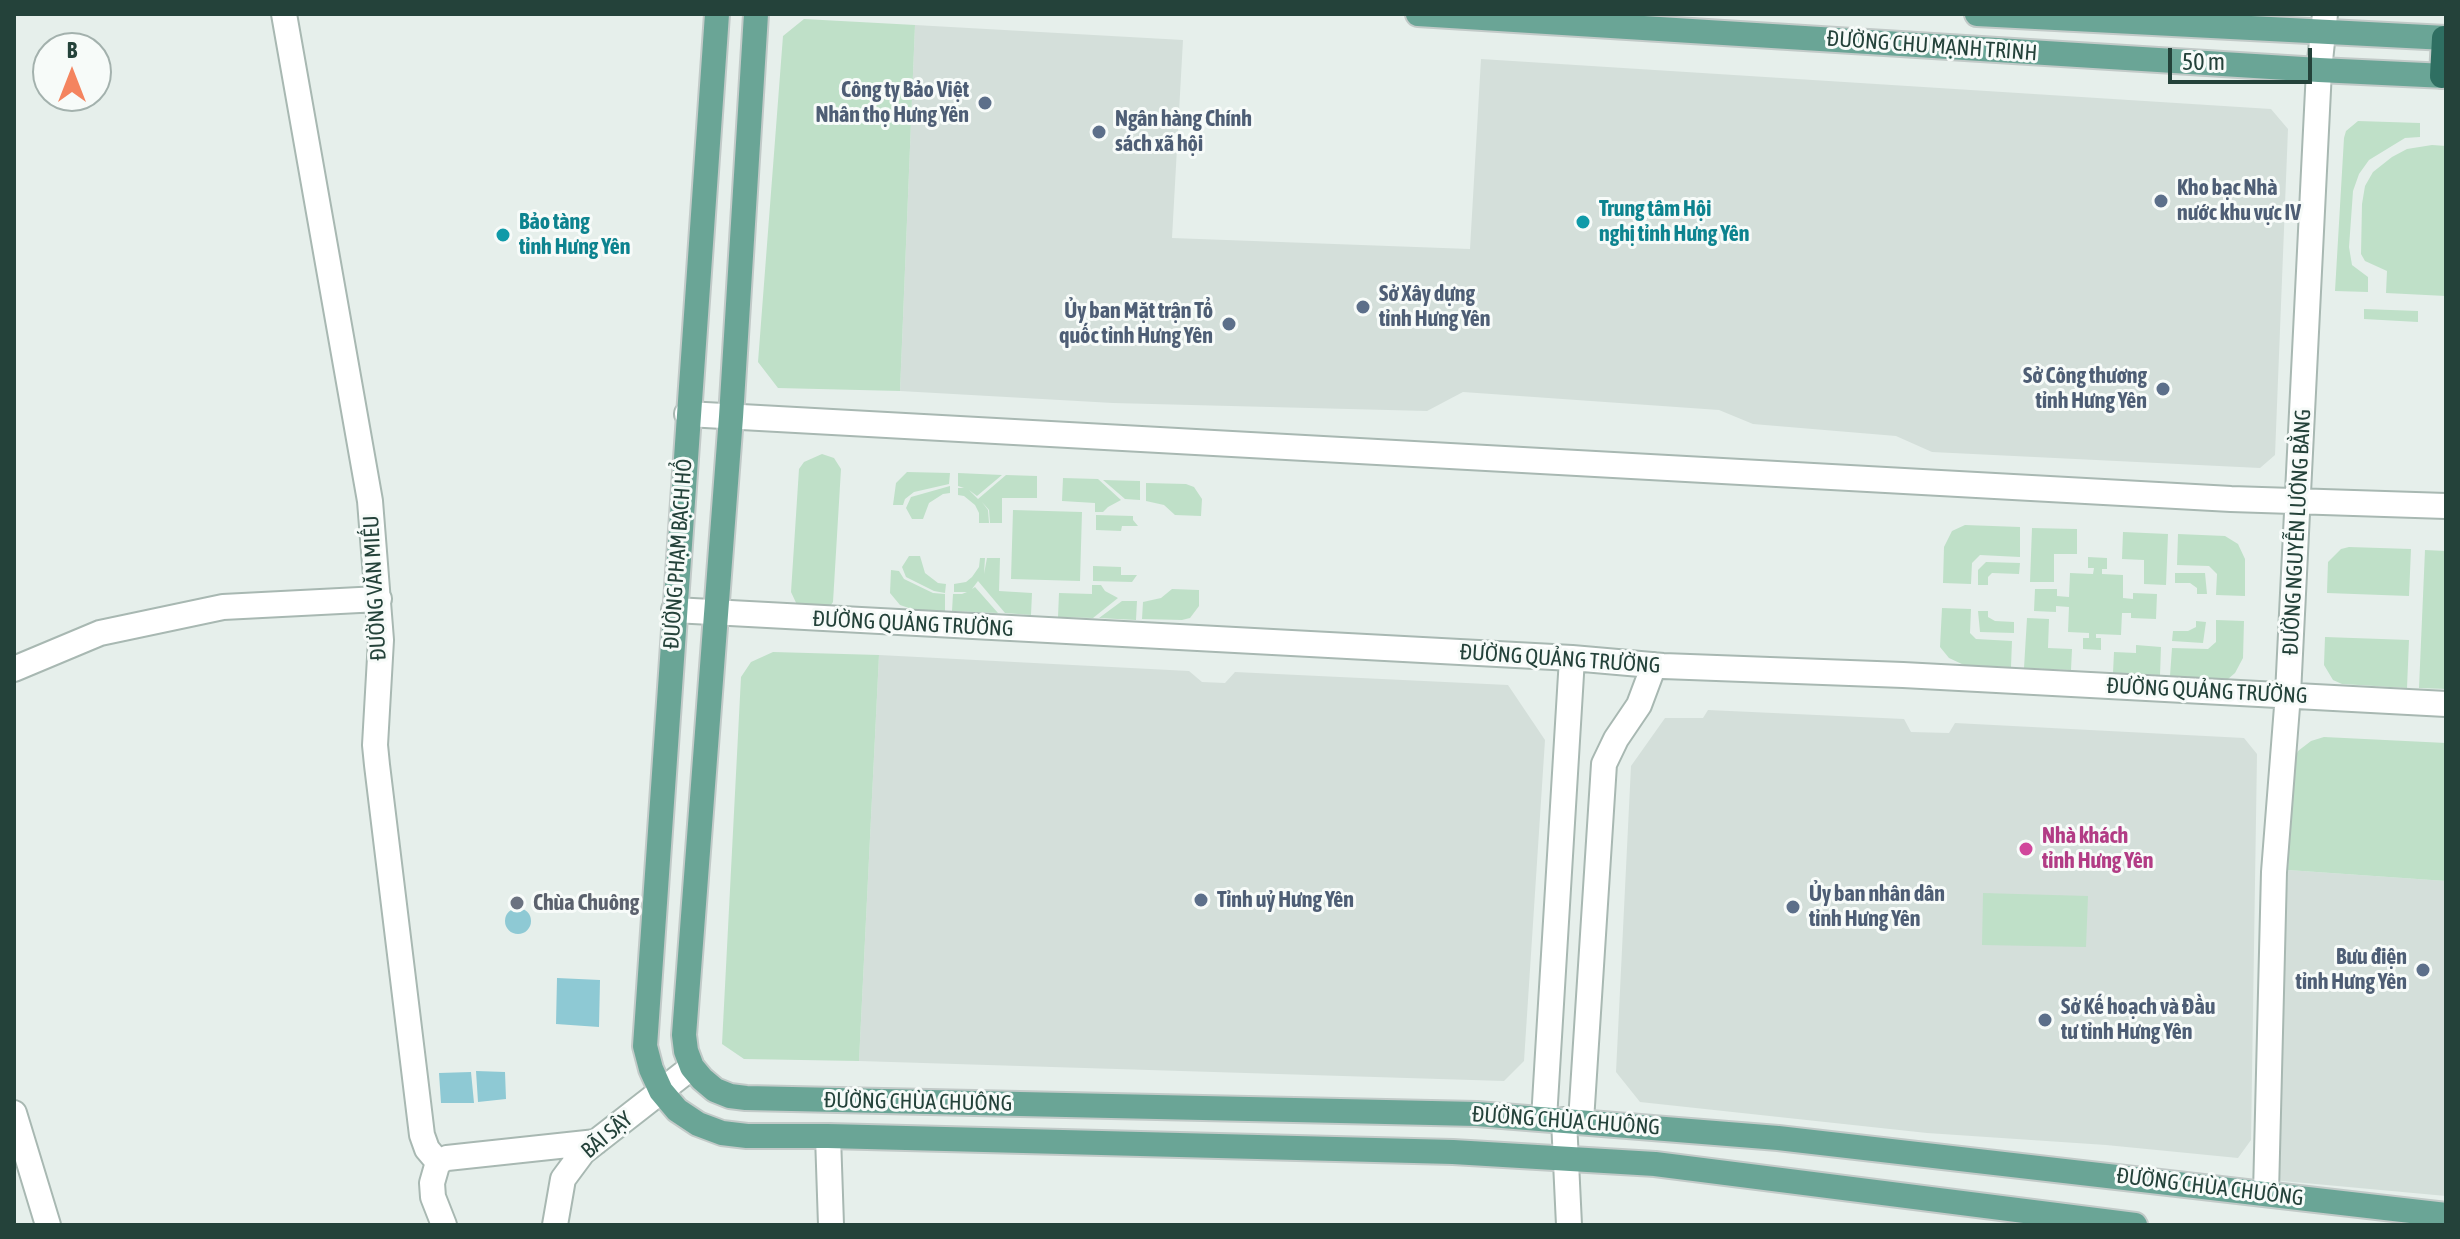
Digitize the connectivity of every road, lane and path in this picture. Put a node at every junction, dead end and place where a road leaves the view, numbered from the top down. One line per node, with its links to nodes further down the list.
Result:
1 (284, 14): 15 (street, ĐƯỜNG VĂN MIẾU)
2 (717, 14): 11 (main road, ĐƯỜNG PHẠM BẠCH HỔ)
3 (756, 14): 12 (main road, ĐƯỜNG PHẠM BẠCH HỔ)
4 (1418, 14): 9 (main road, ĐƯỜNG CHU MẠNH TRINH)
5 (1977, 14): 6 (main road, ĐƯỜNG CHU MẠNH TRINH)
6 (2114, 18): 7 (main road, ĐƯỜNG CHU MẠNH TRINH)
7 (2324, 23): 8 (main road, ĐƯỜNG CHU MẠNH TRINH); 9 (street, ĐƯỜNG NGUYỄN LƯƠNG BẰNG)
8 (2445, 38): 10 (highway)
9 (2319, 70): 10 (main road, ĐƯỜNG CHU MẠNH TRINH); 13 (street, ĐƯỜNG NGUYỄN LƯƠNG BẰNG)
10 (2444, 76)
11 (687, 414): 12 (street); 16 (main road, ĐƯỜNG PHẠM BẠCH HỔ)
12 (731, 417): 13 (street); 17 (main road, ĐƯỜNG PHẠM BẠCH HỔ)
13 (2300, 500): 14 (street); 21 (street, ĐƯỜNG NGUYỄN LƯƠNG BẰNG)
14 (2446, 506)
15 (379, 599): 20 (street); 33 (street, ĐƯỜNG VĂN MIẾU)
16 (674, 610): 17 (street, ĐƯỜNG QUẢNG TRƯỜNG); 24 (main road, ĐƯỜNG PHẠM BẠCH HỔ)
17 (715, 613): 18 (street, ĐƯỜNG QUẢNG TRƯỜNG); 23 (main road, ĐƯỜNG PHẠM BẠCH HỔ)
18 (1572, 658): 19 (street, ĐƯỜNG QUẢNG TRƯỜNG); 27 (street)
19 (1654, 665): 21 (street, ĐƯỜNG QUẢNG TRƯỜNG); 27 (street)
20 (14, 669)
21 (2288, 694): 22 (street, ĐƯỜNG QUẢNG TRƯỜNG); 35 (street, ĐƯỜNG NGUYỄN LƯƠNG BẰNG)
22 (2446, 704)
23 (692, 1067): 24 (street, BÃI SẬY); 25 (main road, ĐƯỜNG CHÙA CHUÔNG)
24 (661, 1091): 28 (main road, ĐƯỜNG CHÙA CHUÔNG); 29 (street, BÃI SẬY)
25 (1234, 1108): 27 (main road, ĐƯỜNG CHÙA CHUÔNG); 30 (main road)
26 (14, 1113): 37 (street)
27 (1563, 1120): 31 (main road, ĐƯỜNG CHÙA CHUÔNG); 32 (street)
28 (828, 1136): 30 (main road, ĐƯỜNG CHÙA CHUÔNG); 40 (street)
29 (596, 1142): 33 (street); 39 (street, BÃI SẬY)
30 (1234, 1146): 32 (main road, ĐƯỜNG CHÙA CHUÔNG)
31 (1895, 1152): 34 (main road); 35 (main road, ĐƯỜNG CHÙA CHUÔNG)
32 (1566, 1158): 34 (main road, ĐƯỜNG CHÙA CHUÔNG); 41 (street)
33 (438, 1162): 38 (street)
34 (1892, 1193): 42 (main road, ĐƯỜNG CHÙA CHUÔNG)
35 (2266, 1193): 36 (main road, ĐƯỜNG CHÙA CHUÔNG)
36 (2446, 1215)
37 (48, 1225)
38 (444, 1225)
39 (555, 1225)
40 (831, 1225)
41 (1569, 1225)
42 (2135, 1225)

